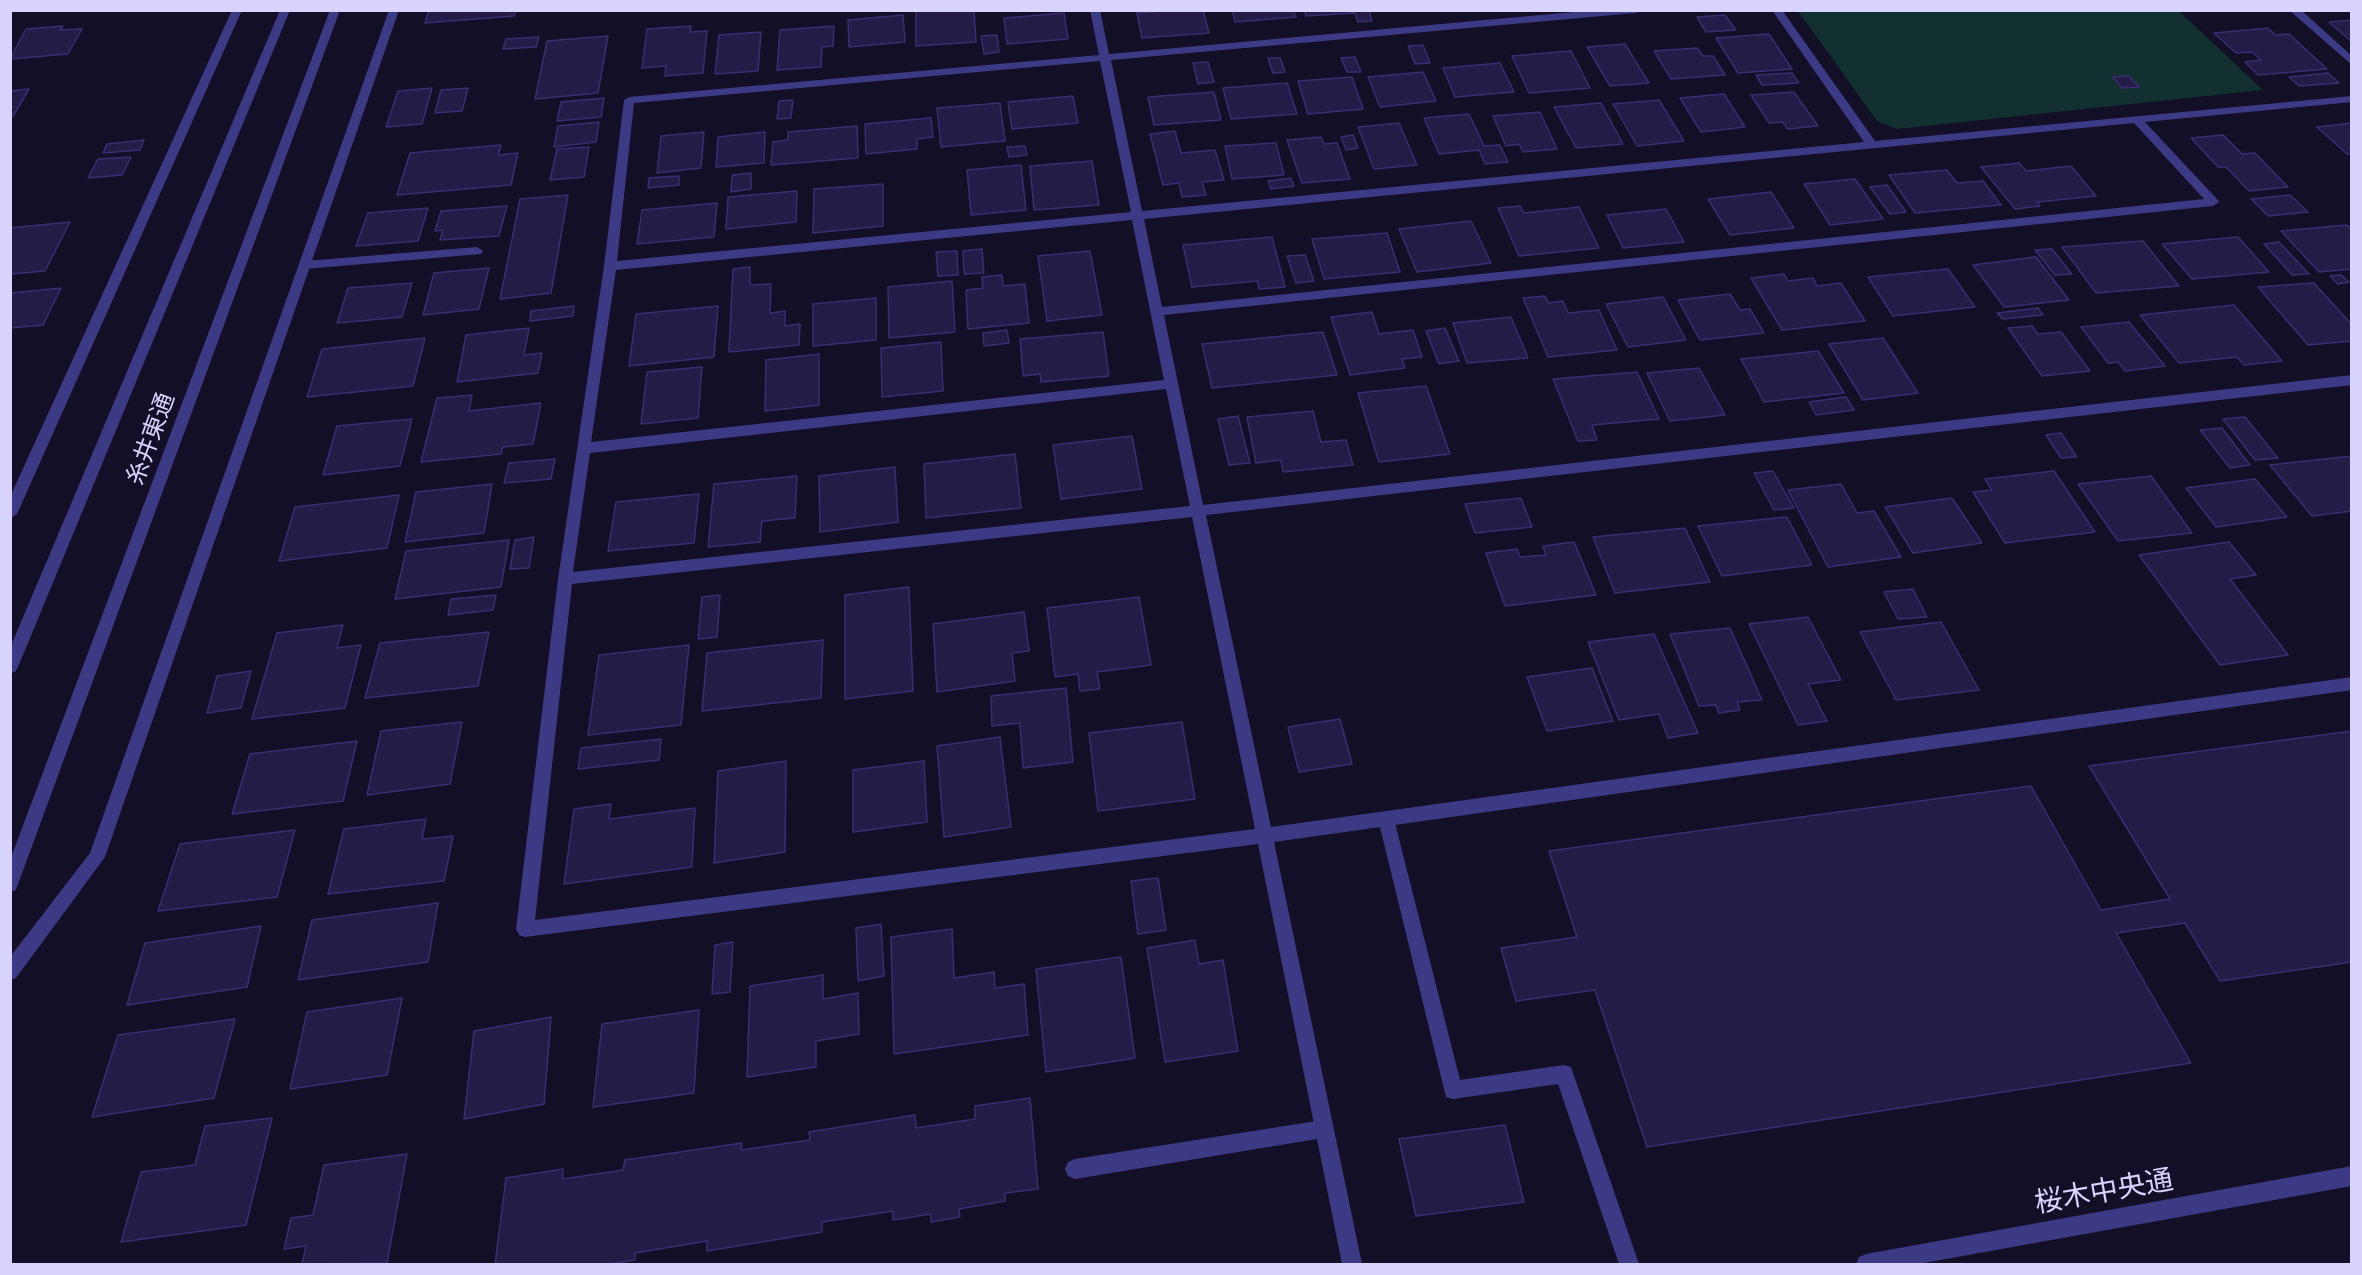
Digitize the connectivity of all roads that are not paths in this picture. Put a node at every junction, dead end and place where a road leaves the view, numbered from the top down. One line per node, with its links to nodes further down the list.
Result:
1 (237, 10): 23 (street)
2 (285, 10): 25 (street, 糸井東通)
3 (335, 10): 29 (street, 糸井東通)
4 (394, 10): 16 (street)
5 (1095, 10): 9 (street)
6 (1636, 10): 9 (street)
7 (1776, 10): 13 (street)
8 (2294, 10): 10 (street)
9 (1104, 57): 14 (street); 17 (street)
10 (2352, 62)
11 (2352, 99): 12 (street)
12 (2137, 120): 13 (street); 18 (street)
13 (1872, 145): 14 (street)
14 (1137, 216): 17 (street); 18 (street)
15 (477, 250): 16 (street)
16 (305, 265): 30 (street)
17 (610, 266): 21 (street)
18 (1156, 312): 20 (street)
19 (2352, 380): 22 (street)
20 (1171, 384): 21 (street); 22 (street)
21 (585, 448): 24 (street)
22 (1197, 511): 24 (street); 28 (street)
23 (10, 514)
24 (565, 579): 28 (street)
25 (10, 667)
26 (2352, 683): 27 (street)
27 (1386, 819): 28 (street); 35 (street)
28 (1263, 836): 31 (street)
29 (10, 884)
30 (10, 972)
31 (1323, 1129): 32 (street); 34 (street)
32 (1075, 1169)
33 (2352, 1176): 36 (street, 桜木中央通)
34 (1352, 1264)
35 (1629, 1264)
36 (1866, 1264)

